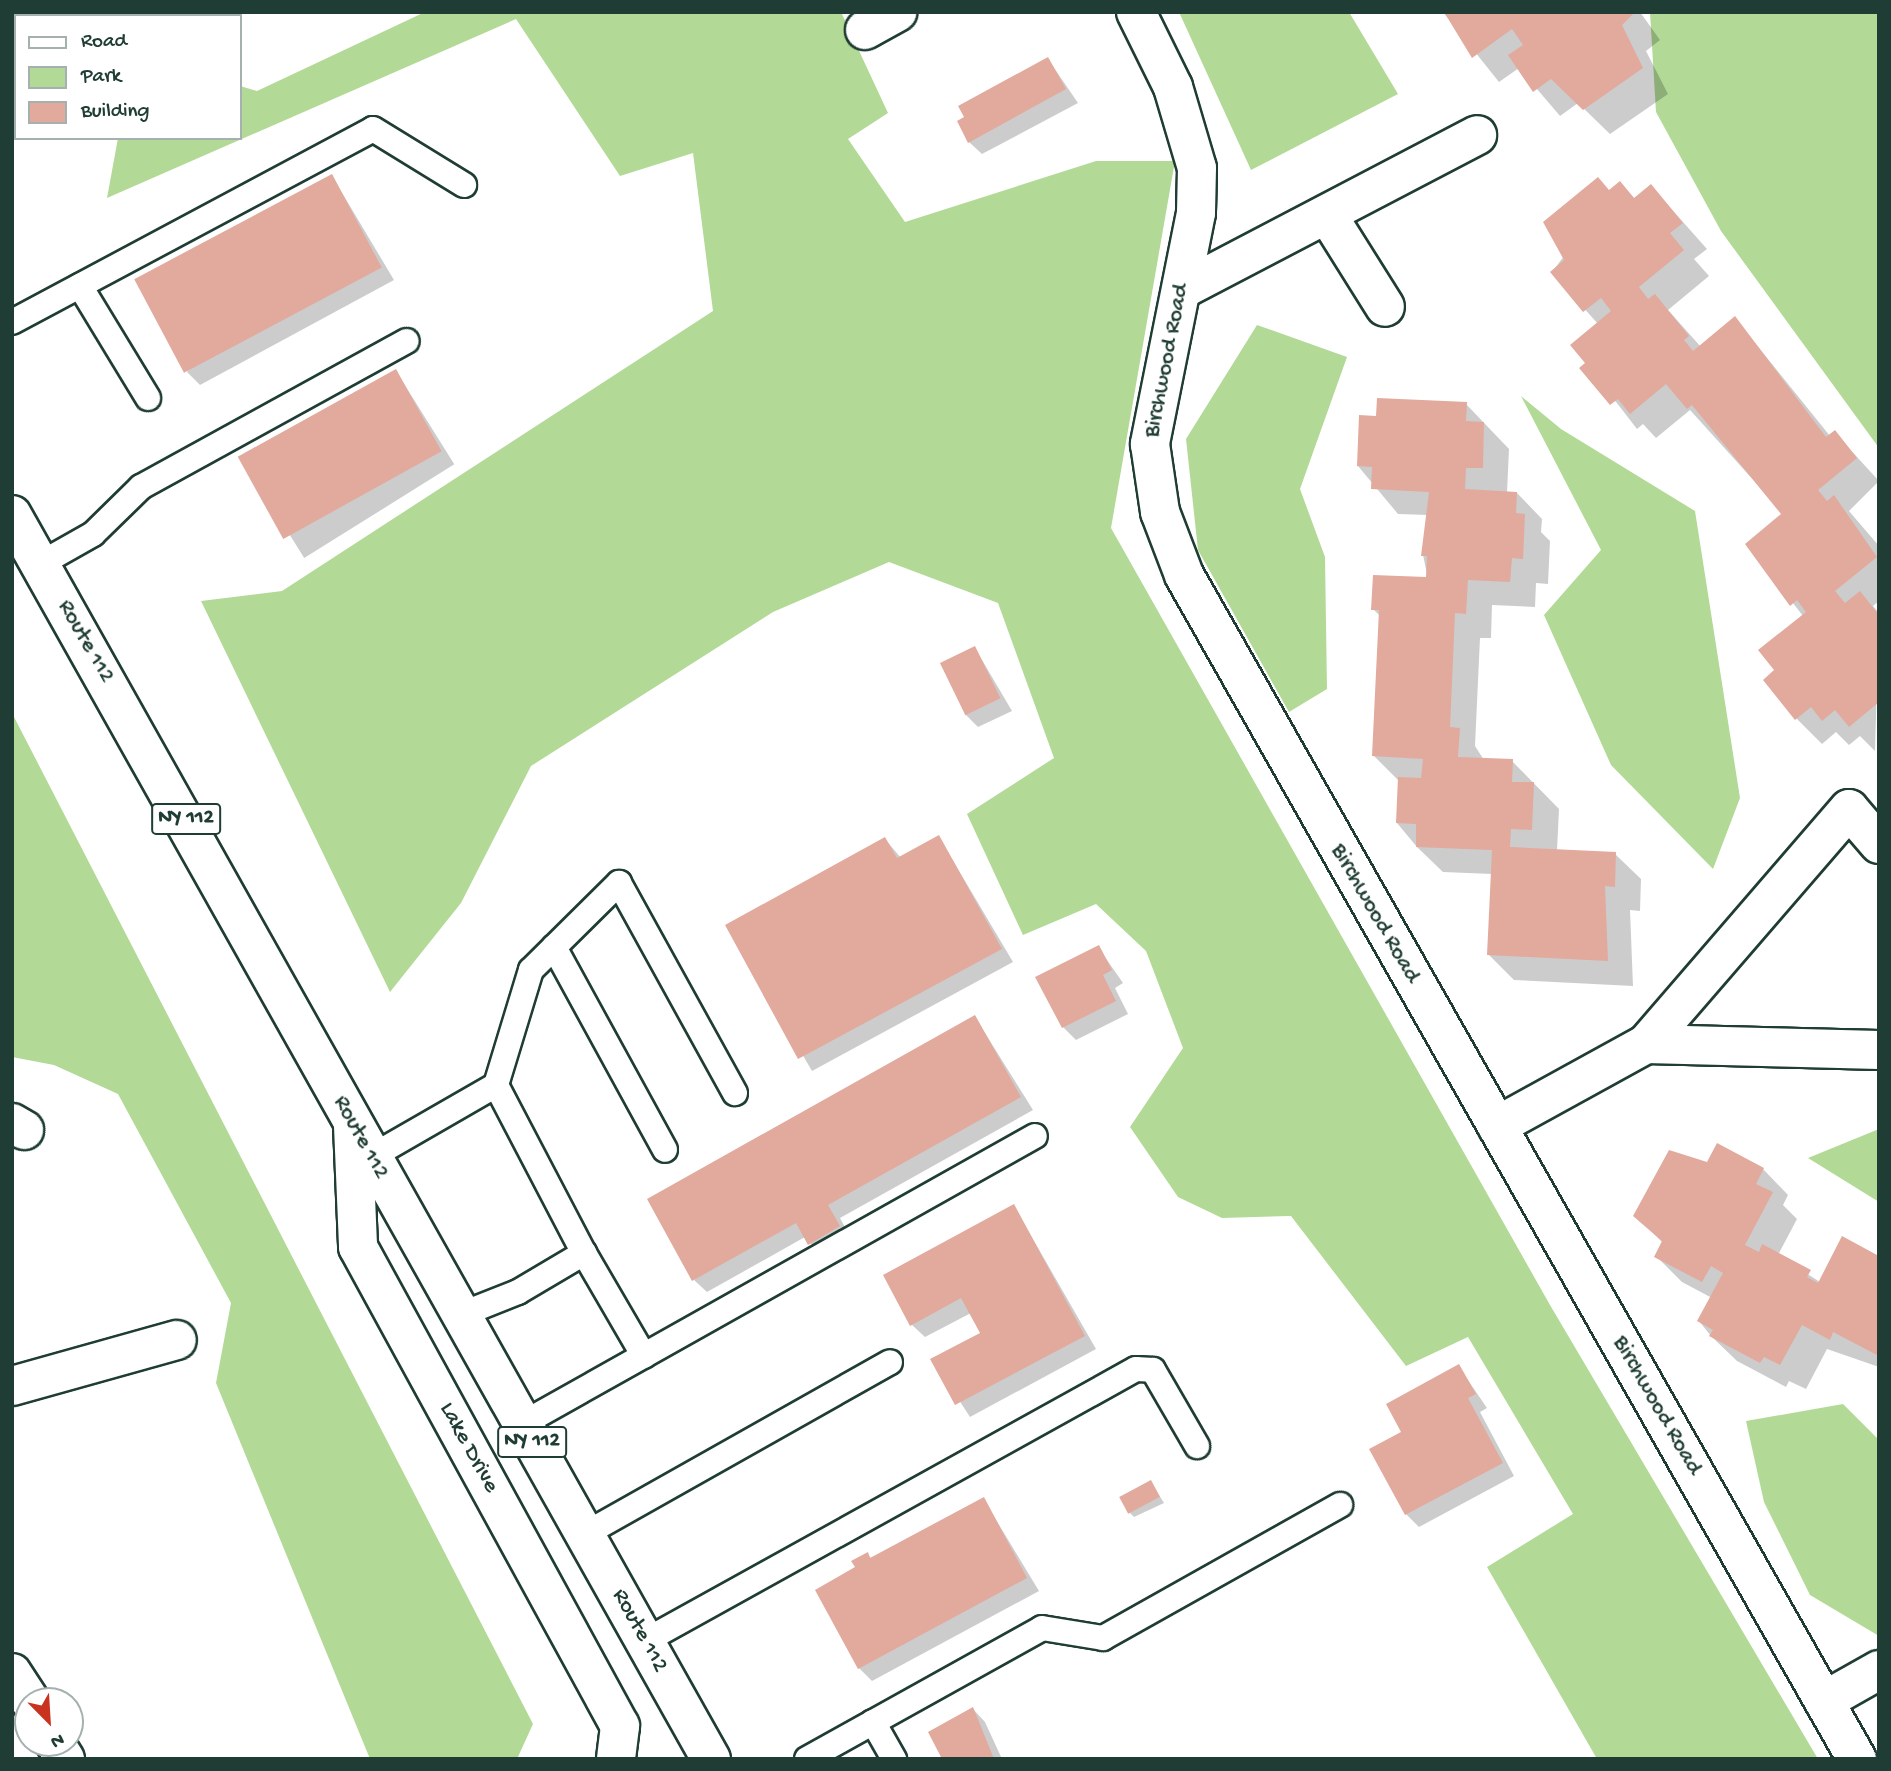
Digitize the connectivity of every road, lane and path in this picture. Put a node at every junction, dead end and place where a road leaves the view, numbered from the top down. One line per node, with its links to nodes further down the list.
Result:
1 (1136, 12): 6 (street, Birchwood Road)
2 (1477, 135): 4 (street)
3 (464, 186): 5 (lane)
4 (1328, 216): 6 (street); 7 (street)
5 (80, 286): 8 (lane); 10 (lane)
6 (1183, 289): 19 (street, Birchwood Road)
7 (1385, 307)
8 (12, 322)
9 (407, 341): 12 (lane)
10 (148, 398)
11 (12, 515): 12 (street, Route 112 / NY 112)
12 (40, 564): 21 (street, Route 112 / NY 112)
13 (1879, 844): 15 (street)
14 (554, 947): 17 (lane); 18 (lane); 22 (lane)
15 (1646, 1044): 16 (street); 19 (street)
16 (1879, 1051)
17 (496, 1085): 21 (lane); 23 (lane)
18 (735, 1093)
19 (1497, 1126): 37 (street, Birchwood Road)
20 (1035, 1136): 26 (lane)
21 (362, 1141): 24 (street, Route 112 / NY 112); 39 (street, Lake Drive)
22 (665, 1150)
23 (584, 1253): 24 (lane); 26 (lane)
24 (460, 1315): 29 (street, Route 112 / NY 112)
25 (177, 1340): 28 (street)
26 (644, 1356): 29 (lane)
27 (890, 1362): 32 (lane)
28 (12, 1386)
29 (522, 1424): 32 (street, Route 112 / NY 112)
30 (1197, 1446): 33 (lane)
31 (1340, 1505): 38 (lane)
32 (585, 1534): 33 (street, Route 112 / NY 112)
33 (645, 1641): 40 (street, Route 112 / NY 112)
34 (1879, 1670): 37 (street)
35 (12, 1672): 36 (street)
36 (21, 1687)
37 (1824, 1701): 43 (street, Birchwood Road)
38 (873, 1722): 41 (lane); 42 (lane)
39 (616, 1759)
40 (711, 1759)
41 (807, 1759)
42 (894, 1759)
43 (1857, 1759)

